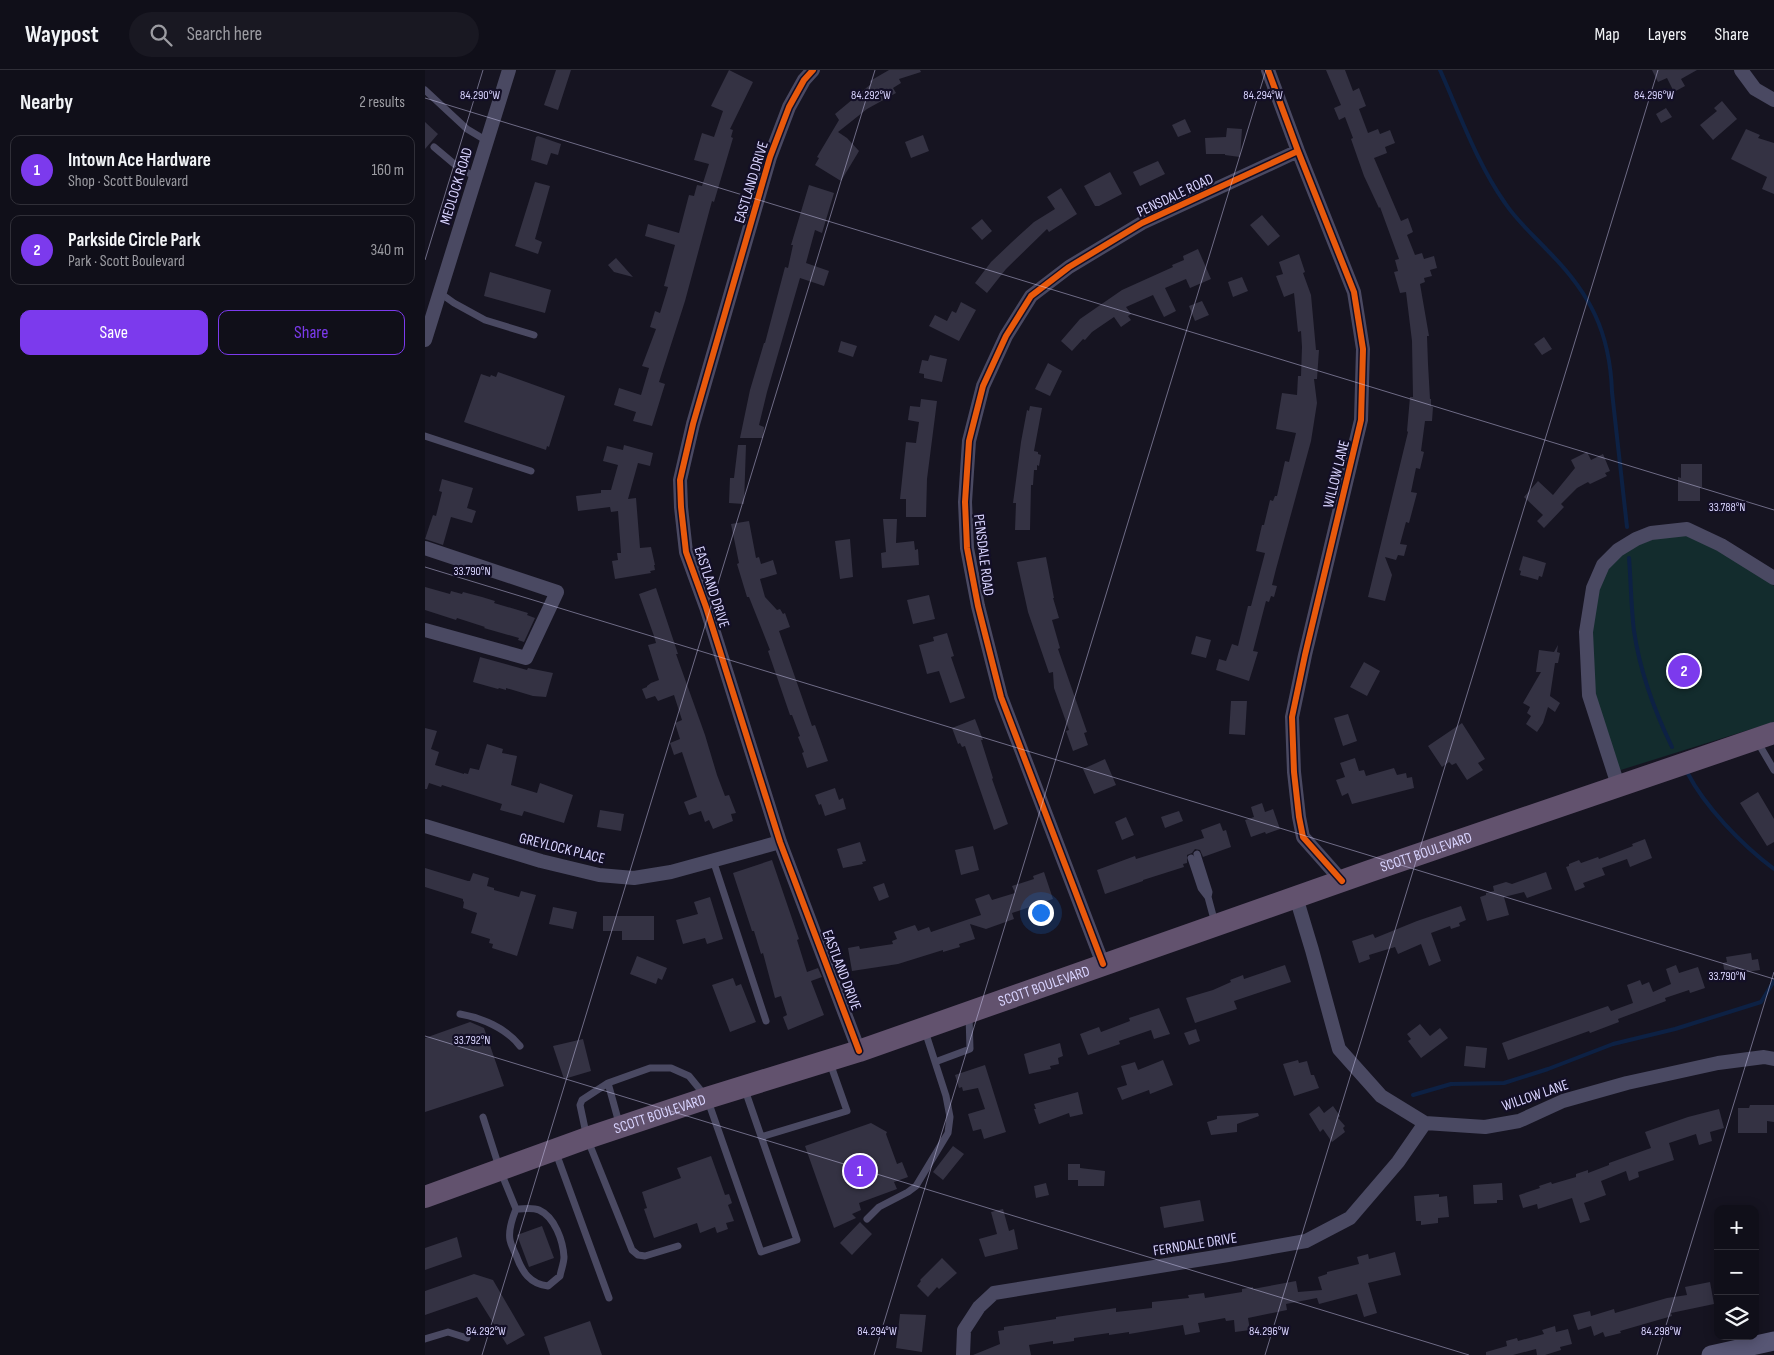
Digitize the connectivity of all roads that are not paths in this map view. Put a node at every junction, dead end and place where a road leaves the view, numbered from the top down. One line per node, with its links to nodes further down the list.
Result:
1 (509, 70): 7 (street, MEDLOCK ROAD)
2 (813, 70): 23 (street, EASTLAND DRIVE)
3 (1268, 70): 9 (street, WILLOW LANE)
4 (1741, 70): 6 (street)
5 (425, 90): 7 (lane)
6 (1774, 100)
7 (487, 141): 10 (street, MEDLOCK ROAD)
8 (435, 147): 10 (lane)
9 (1298, 151): 26 (street, WILLOW LANE); 29 (street, PENSDALE ROAD)
10 (476, 177): 11 (street, MEDLOCK ROAD)
11 (440, 292): 12 (lane); 13 (street, MEDLOCK ROAD)
12 (534, 335)
13 (425, 340)
14 (425, 436): 15 (lane)
15 (531, 471)
16 (425, 548): 18 (street)
17 (1774, 578): 21 (street)
18 (425, 630)
19 (1765, 736): 20 (lane); 21 (highway, SCOTT BOULEVARD)
20 (1774, 770)
21 (1618, 785): 26 (highway, SCOTT BOULEVARD)
22 (425, 826): 25 (street, GREYLOCK PLACE)
23 (780, 842): 25 (street, GREYLOCK PLACE); 35 (street, EASTLAND DRIVE)
24 (1194, 856): 28 (lane)
25 (713, 860): 32 (lane)
26 (1342, 881): 27 (highway, SCOTT BOULEVARD)
27 (1296, 898): 28 (highway, SCOTT BOULEVARD); 43 (street, WILLOW LANE)
28 (1216, 925): 29 (highway, SCOTT BOULEVARD)
29 (1103, 964): 30 (highway, SCOTT BOULEVARD)
30 (969, 1012): 33 (highway, SCOTT BOULEVARD); 38 (lane)
31 (460, 1014): 34 (lane)
32 (766, 1021)
33 (924, 1028): 35 (highway, SCOTT BOULEVARD); 38 (lane)
34 (520, 1046)
35 (859, 1051): 37 (highway, SCOTT BOULEVARD)
36 (1774, 1058): 43 (street, WILLOW LANE)
37 (829, 1060): 40 (highway, SCOTT BOULEVARD); 46 (lane)
38 (935, 1062): 51 (lane)
39 (608, 1083): 41 (lane); 44 (lane); 45 (lane)
40 (744, 1087): 41 (highway, SCOTT BOULEVARD); 46 (lane)
41 (707, 1098): 44 (highway, SCOTT BOULEVARD); 46 (lane)
42 (483, 1117): 48 (lane)
43 (1425, 1123): 57 (street, FERNDALE DRIVE)
44 (621, 1127): 45 (highway, SCOTT BOULEVARD)
45 (587, 1138): 47 (highway, SCOTT BOULEVARD); 52 (lane)
46 (761, 1138)
47 (555, 1150): 48 (highway, SCOTT BOULEVARD); 53 (lane)
48 (501, 1170): 49 (highway, SCOTT BOULEVARD); 50 (lane)
49 (425, 1197)
50 (516, 1209): 50 (lane)
51 (867, 1219)
52 (678, 1246)
53 (609, 1298)
54 (467, 1338): 55 (lane)
55 (425, 1339)
56 (1774, 1341): 58 (main road)
57 (963, 1355)
58 (1711, 1355)

